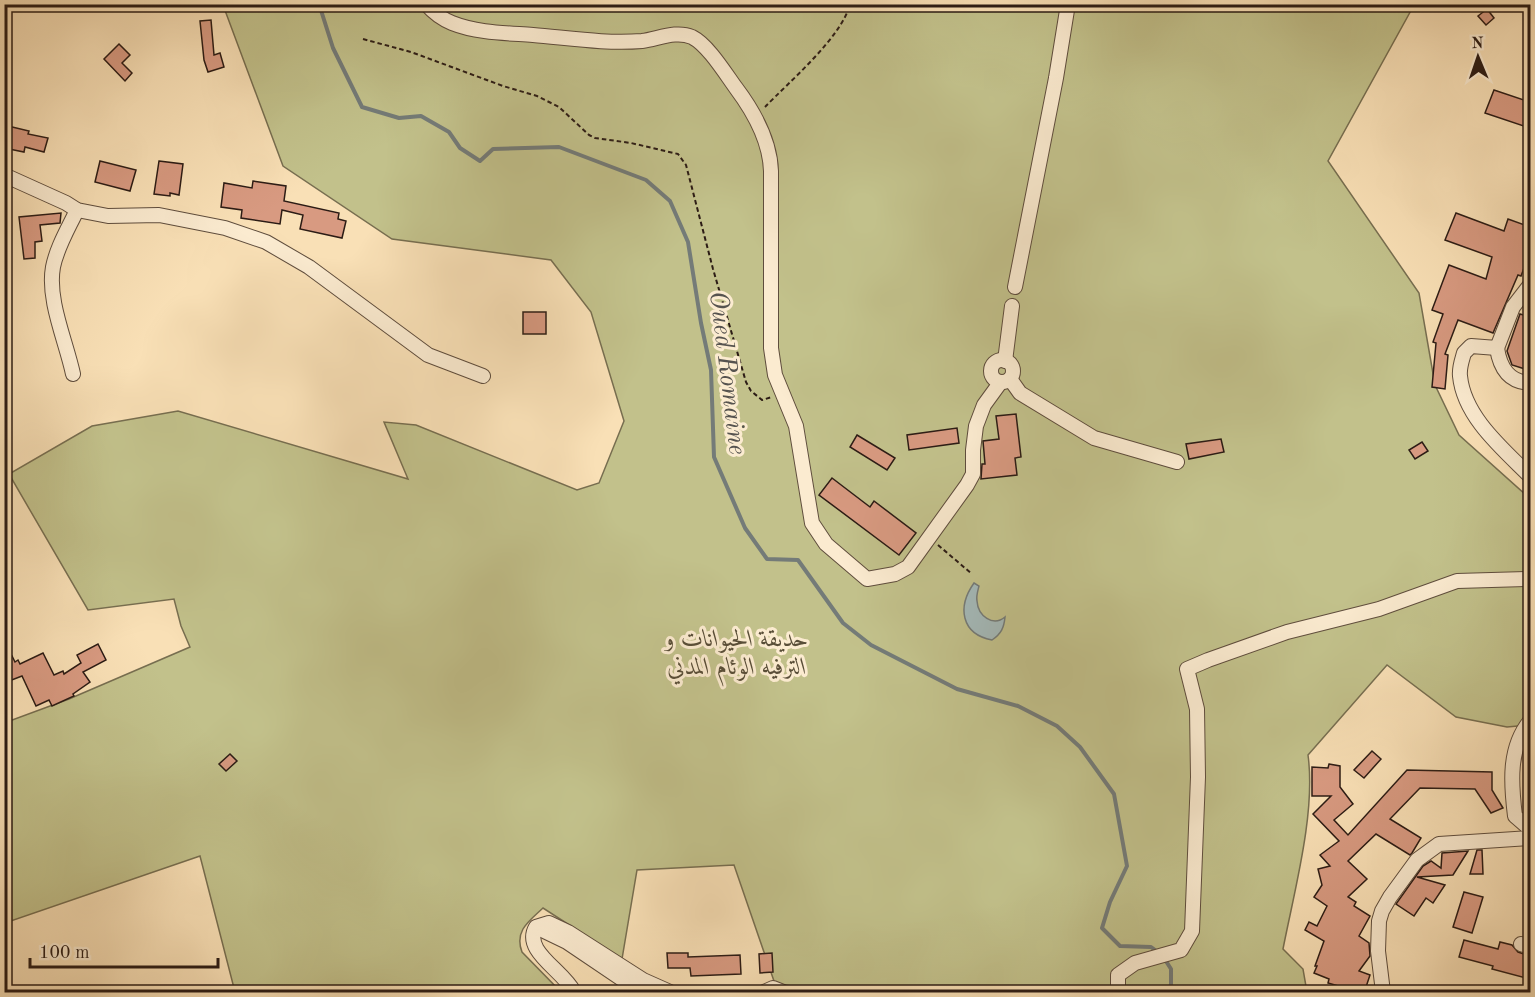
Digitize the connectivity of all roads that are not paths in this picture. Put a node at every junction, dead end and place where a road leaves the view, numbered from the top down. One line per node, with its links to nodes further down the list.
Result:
1 (426, 4): 12 (street)
2 (1068, 4): 6 (street)
3 (4, 175): 4 (street)
4 (77, 210): 10 (street); 11 (street)
5 (1530, 285): 8 (street)
6 (1015, 287)
7 (1012, 306): 9 (street)
8 (1497, 348): 13 (street); 15 (street)
9 (1005, 361): 12 (street); 12 (street)
10 (73, 374)
11 (483, 376)
12 (1005, 381): 14 (street)
13 (1530, 383)
14 (1177, 462)
15 (1530, 476)
16 (1530, 579): 25 (street)
17 (1530, 721): 18 (street)
18 (1530, 829)
19 (1530, 838): 21 (street)
20 (536, 927): 22 (street); 23 (street); 24 (street)
21 (1386, 991)
22 (574, 993)
23 (641, 993)
24 (670, 993)
25 (1118, 993)

